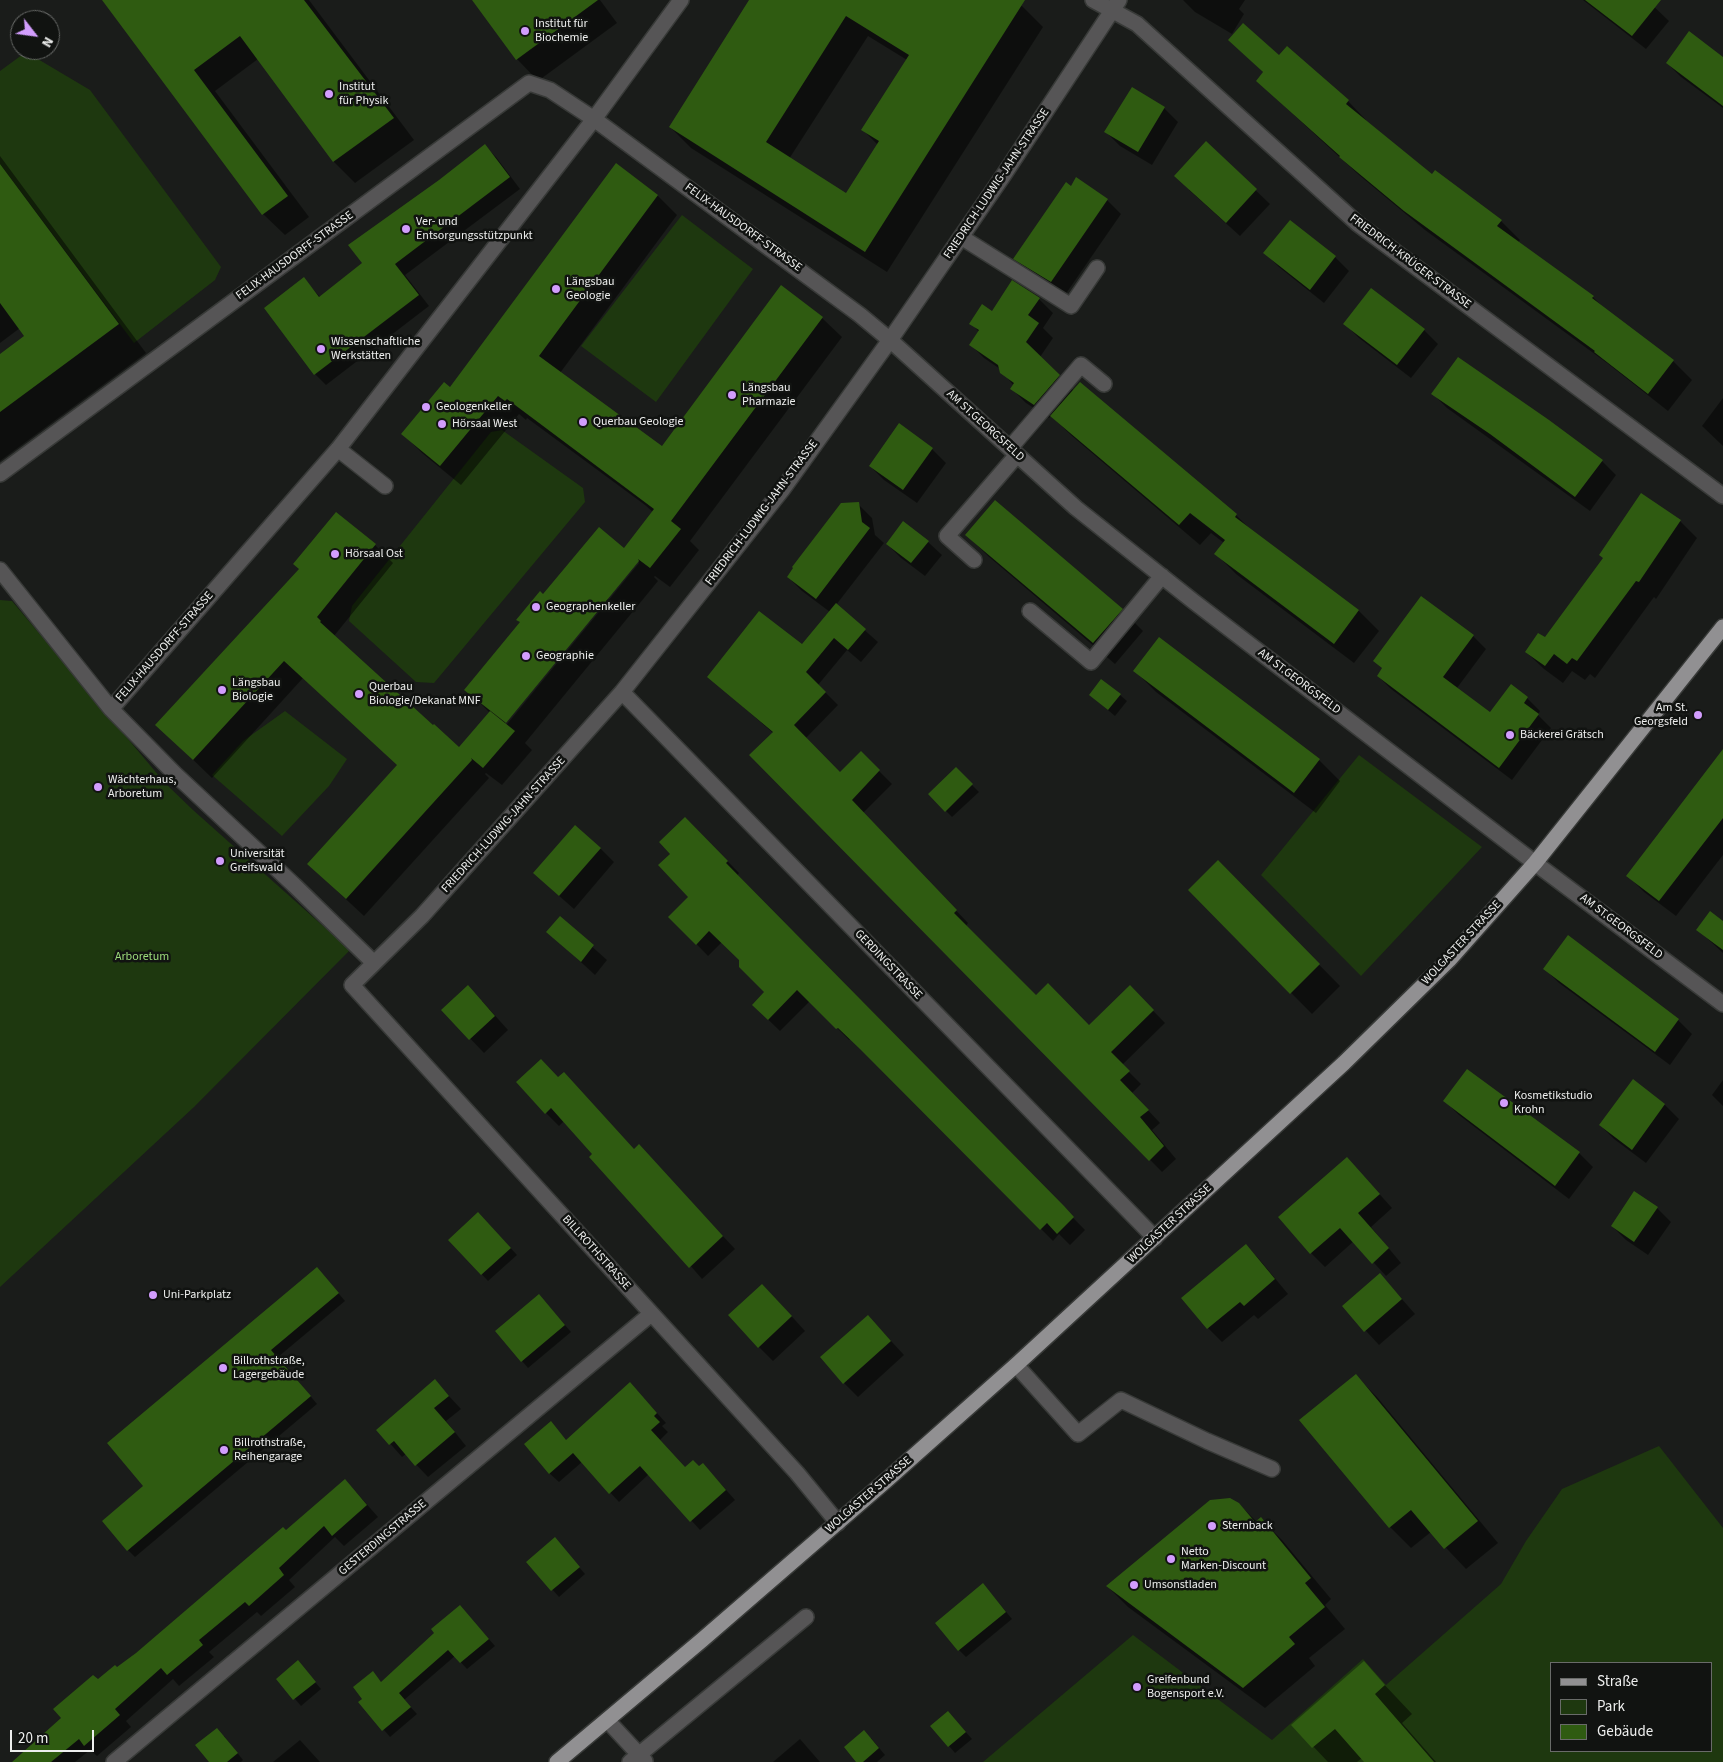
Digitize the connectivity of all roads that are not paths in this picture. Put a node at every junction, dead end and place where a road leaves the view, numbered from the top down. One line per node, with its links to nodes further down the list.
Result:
1 (681, 0): 4 (street, FELIX-HAUSDORFF-STRASSE)
2 (1093, 0): 3 (street)
3 (1115, 6): 5 (street, FRIEDRICH-LUDWIG-JAHN-STRASSE); 13 (street, FRIEDRICH-KRÜGER-STRASSE)
4 (594, 119): 7 (street, FELIX-HAUSDORFF-STRASSE); 9 (street, FELIX-HAUSDORFF-STRASSE); 11 (street, FELIX-HAUSDORFF-STRASSE)
5 (961, 237): 6 (street); 7 (street, FRIEDRICH-LUDWIG-JAHN-STRASSE)
6 (1097, 268)
7 (890, 340): 10 (street, AM ST.GEORGSFELD); 19 (street, FRIEDRICH-LUDWIG-JAHN-STRASSE)
8 (1104, 384): 10 (street)
9 (338, 449): 12 (street); 20 (street, FELIX-HAUSDORFF-STRASSE)
10 (1013, 451): 14 (street); 16 (street, AM ST.GEORGSFELD)
11 (0, 474)
12 (385, 486)
13 (1723, 496)
14 (974, 560)
15 (0, 570): 20 (street, FELIX-HAUSDORFF-STRASSE)
16 (1162, 576): 17 (street); 21 (street, AM ST.GEORGSFELD)
17 (1030, 611)
18 (1723, 627): 21 (main road, WOLGASTER STRASSE)
19 (622, 692): 22 (street, FRIEDRICH-LUDWIG-JAHN-STRASSE); 25 (street, GERDINGSTRASSE)
20 (111, 709): 22 (street, FELIX-HAUSDORFF-STRASSE)
21 (1534, 863): 24 (street, AM ST.GEORGSFELD); 25 (main road, WOLGASTER STRASSE)
22 (374, 963): 23 (street, FRIEDRICH-LUDWIG-JAHN-STRASSE)
23 (352, 985): 26 (street, BILLROTHSTRASSE)
24 (1723, 1004)
25 (1155, 1238): 27 (main road, WOLGASTER STRASSE)
26 (651, 1314): 29 (street, BILLROTHSTRASSE); 33 (street, GESTERDINGSTRASSE)
27 (1016, 1365): 28 (street); 29 (main road, WOLGASTER STRASSE)
28 (1272, 1469)
29 (838, 1523): 31 (main road, WOLGASTER STRASSE)
30 (806, 1617): 32 (street)
31 (608, 1720): 32 (street); 34 (main road, WOLGASTER STRASSE)
32 (639, 1759)
33 (114, 1762)
34 (557, 1762)

